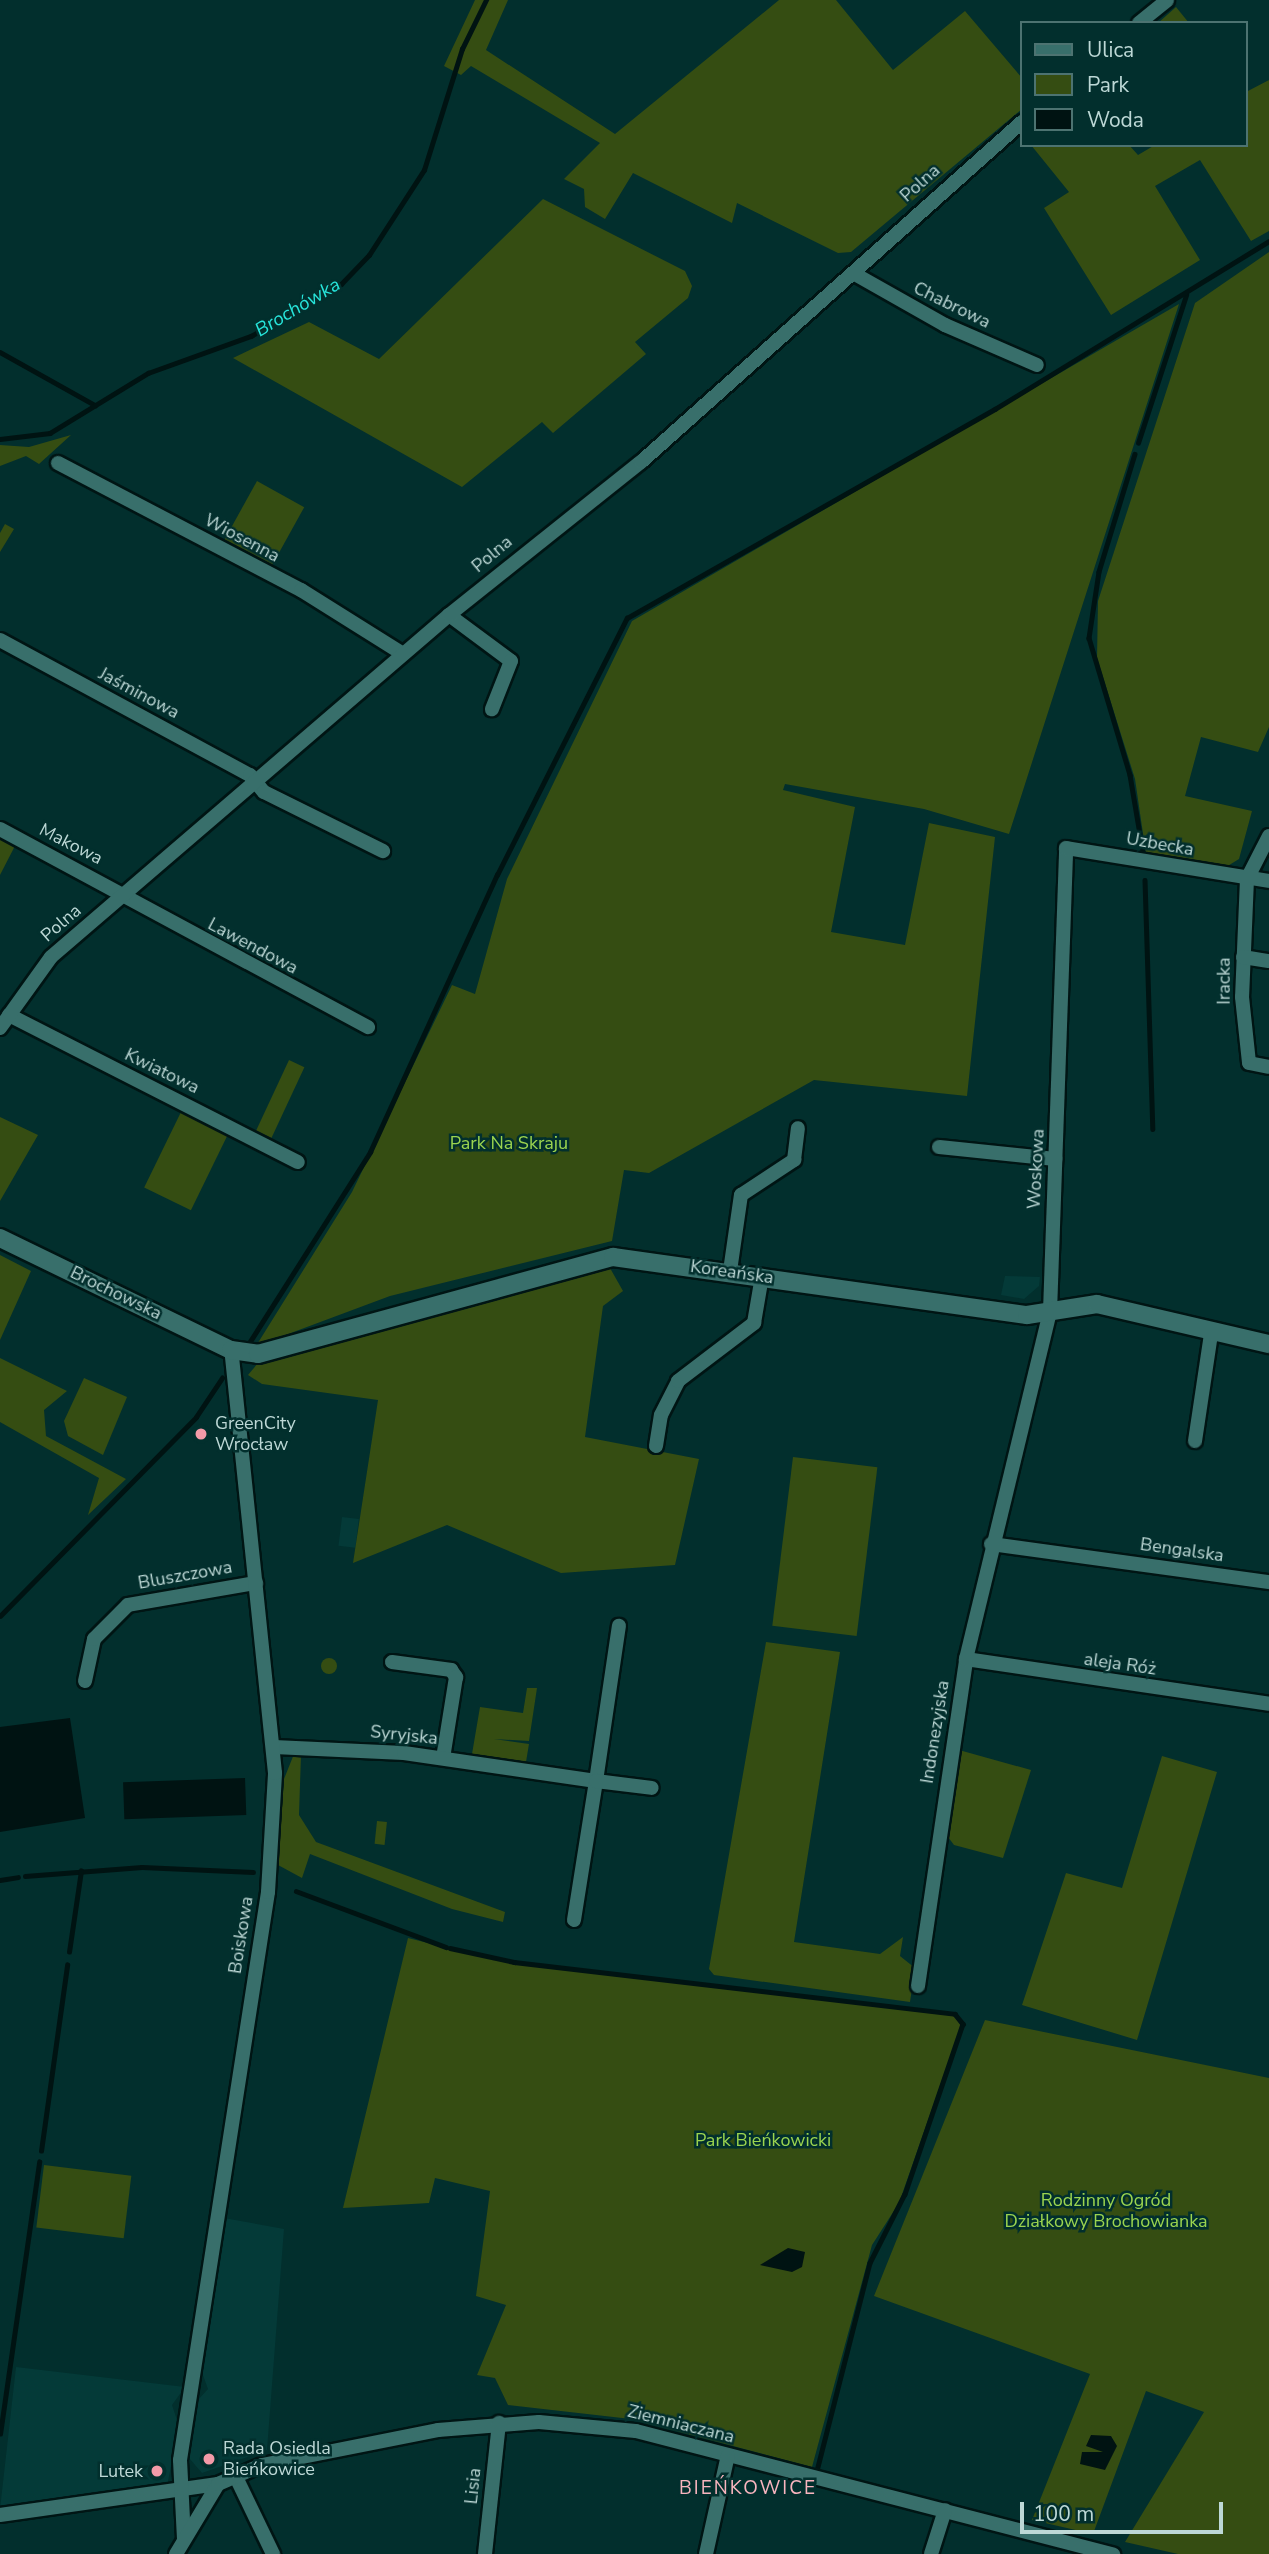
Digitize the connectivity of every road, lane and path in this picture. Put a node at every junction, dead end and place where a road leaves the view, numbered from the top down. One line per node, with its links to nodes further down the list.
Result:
1 (1167, 0): 2 (street)
2 (1141, 21)
3 (1020, 124): 4 (street, Polna)
4 (853, 273): 5 (street, Chabrowa); 7 (street, Polna)
5 (1037, 365)
6 (58, 463): 9 (street, Wiosenna)
7 (449, 615): 9 (street, Polna); 10 (street)
8 (0, 640): 11 (street, Jaśminowa)
9 (403, 654): 11 (street, Polna)
10 (492, 709)
11 (256, 782): 15 (street, Jaśminowa); 18 (street, Polna)
12 (0, 829): 18 (street, Makowa)
13 (1269, 836): 16 (street)
14 (1066, 848): 16 (street, Uzbecka); 27 (street, Woskowa)
15 (383, 851)
16 (1247, 878): 17 (street, Uzbecka); 19 (street, Iracka)
17 (1269, 881)
18 (122, 895): 21 (street, Polna); 22 (street, Lawendowa)
19 (1243, 957): 20 (street); 24 (street, Iracka)
20 (1269, 961)
21 (9, 1015): 23 (street, Polna); 28 (street, Kwiatowa)
22 (368, 1027)
23 (0, 1028)
24 (1269, 1067)
25 (799, 1128): 30 (street)
26 (940, 1147): 27 (street)
27 (1055, 1159): 32 (street, Woskowa)
28 (298, 1161)
29 (0, 1238): 35 (street, Brochowska)
30 (730, 1270): 31 (street, Koreańska); 36 (street, Koreańska)
31 (762, 1276): 32 (street, Koreańska); 38 (street)
32 (1050, 1312): 33 (street, Koreańska); 39 (street, Woskowa)
33 (1211, 1334): 34 (street, Koreańska); 37 (street)
34 (1269, 1344)
35 (231, 1350): 36 (street, Brochowska); 41 (street, Boiskowa)
36 (258, 1354)
37 (1195, 1441)
38 (656, 1446)
39 (1004, 1487): 40 (street, Indonezyjska)
40 (991, 1544): 42 (street, Bengalska); 44 (street, Indonezyjska)
41 (255, 1576): 46 (street, Bluszczowa); 48 (street, Boiskowa)
42 (1269, 1582)
43 (619, 1626): 50 (street)
44 (966, 1659): 47 (street, aleja Róż); 53 (street, Indonezyjska)
45 (392, 1662): 49 (street)
46 (85, 1681)
47 (1269, 1704)
48 (274, 1747): 49 (street, Syryjska); 58 (street, Boiskowa)
49 (443, 1758): 50 (street, Syryjska)
50 (596, 1781): 51 (street, Syryjska); 52 (street)
51 (652, 1788)
52 (574, 1920)
53 (918, 1986)
54 (499, 2423): 55 (street, Ziemniaczana); 56 (street, Ziemniaczana); 65 (street, Lisia)
55 (728, 2455): 59 (street, Ziemniaczana); 66 (street)
56 (235, 2475): 57 (street, Ziemniaczana); 64 (street)
57 (218, 2484): 58 (street); 61 (street)
58 (180, 2489): 60 (street); 61 (street, Boiskowa)
59 (945, 2511): 62 (street, Ziemniaczana); 67 (street)
60 (0, 2515)
61 (184, 2539): 63 (street)
62 (1092, 2551): 68 (street, Ziemniaczana)
63 (176, 2554)
64 (273, 2554)
65 (485, 2554)
66 (706, 2554)
67 (931, 2554)
68 (1113, 2554)

